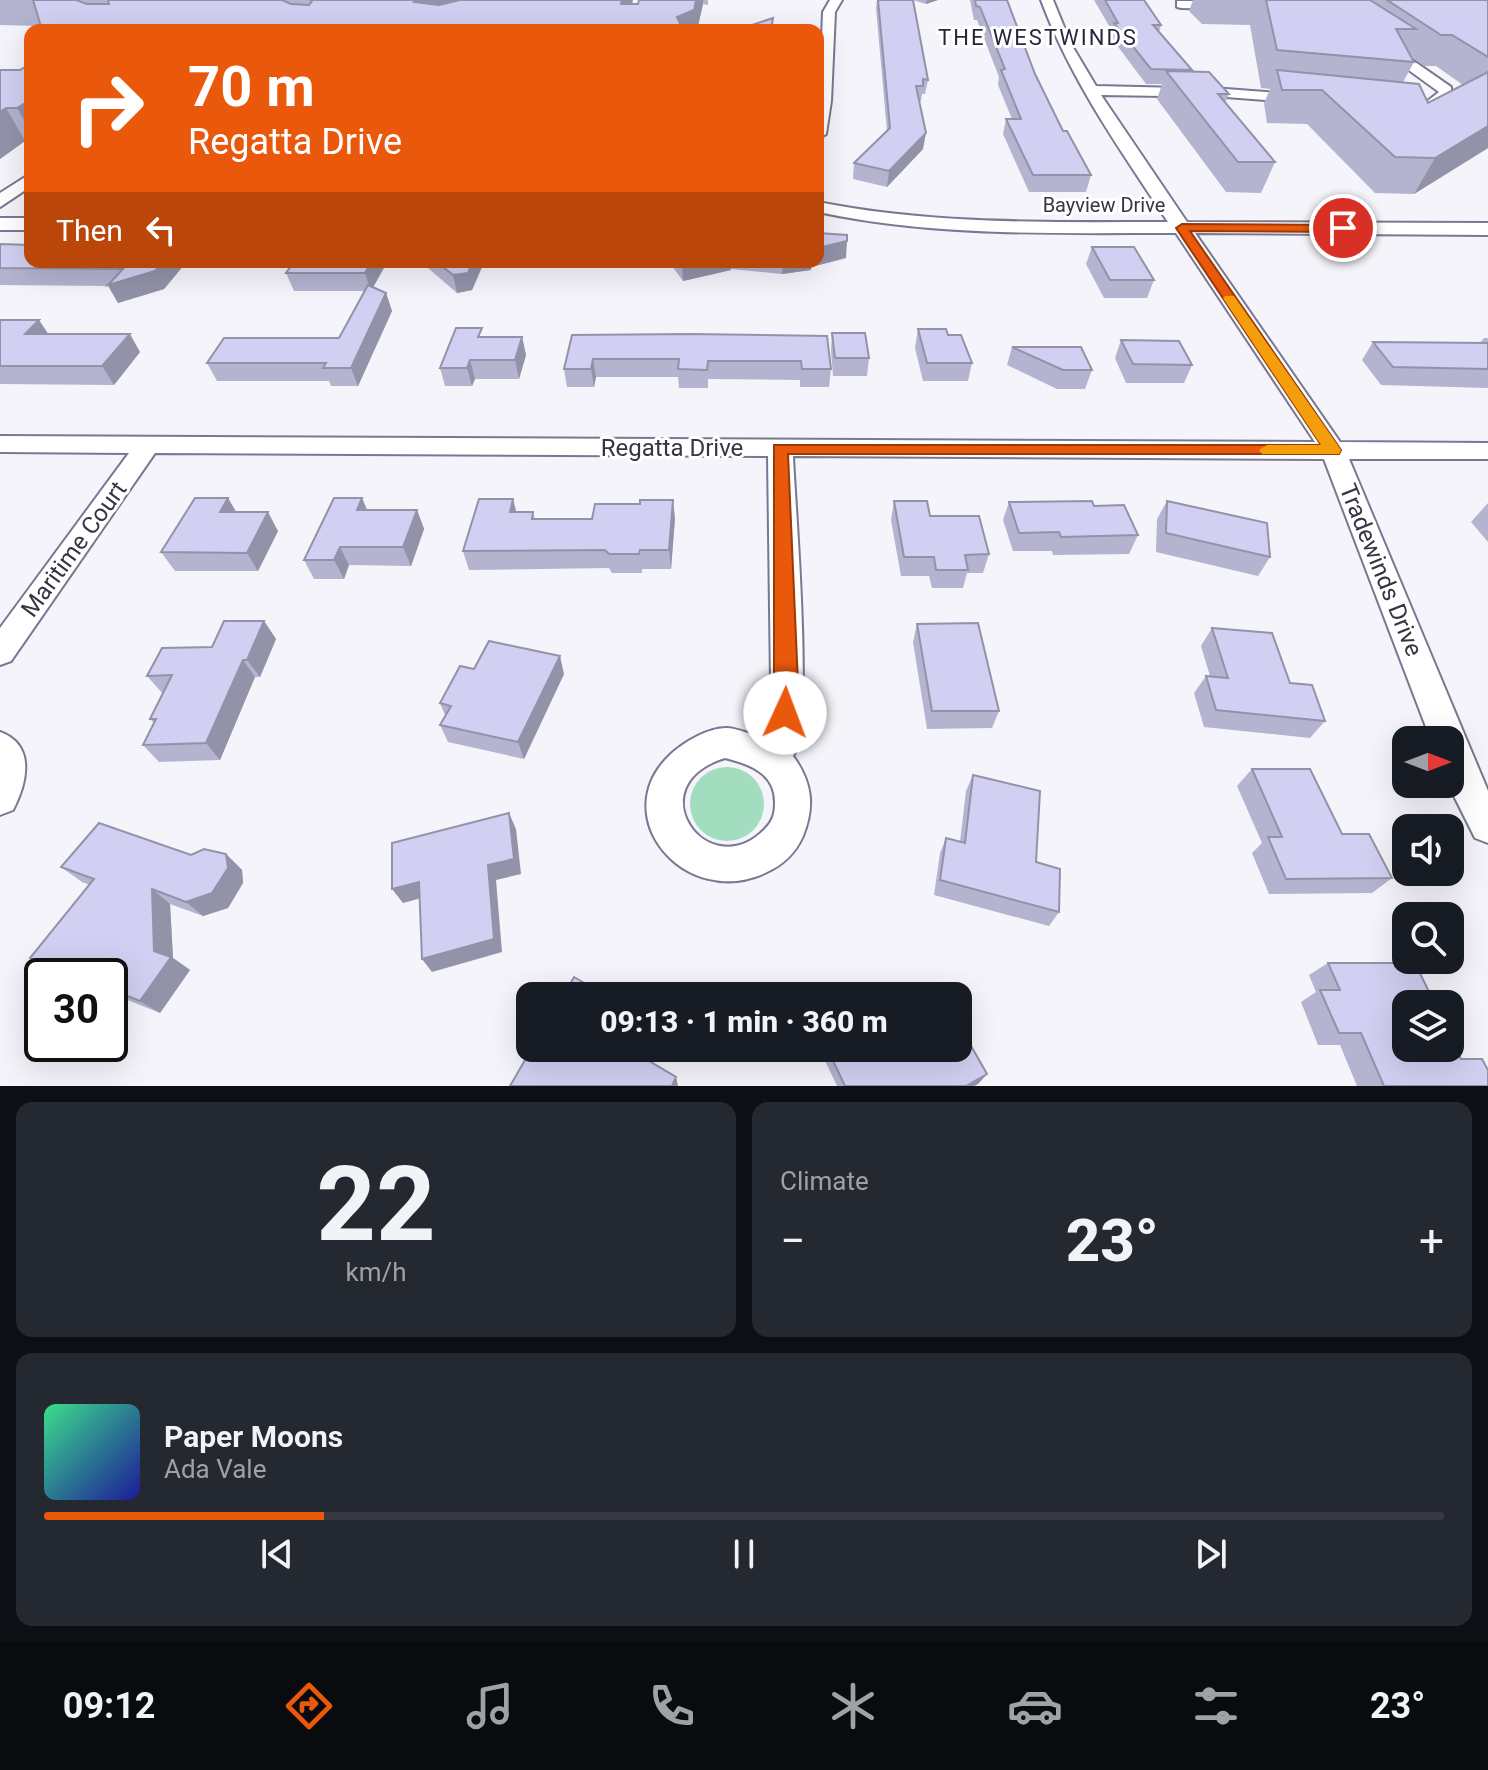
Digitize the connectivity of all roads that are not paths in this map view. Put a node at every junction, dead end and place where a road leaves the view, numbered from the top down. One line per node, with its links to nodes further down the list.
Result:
1 (836, 0): 7 (street)
2 (1047, 0): 8 (street, Tradewinds Drive)
3 (1323, 3): 6 (street); 10 (street)
4 (1181, 4): 5 (street)
5 (1241, 5)
6 (1301, 6)
7 (824, 64)
8 (1091, 90): 9 (street); 16 (street, Tradewinds Drive)
9 (1320, 101)
10 (1398, 110)
11 (24, 184): 12 (street)
12 (0, 202)
13 (824, 208): 16 (street, Bayview Drive)
14 (0, 224): 15 (street)
15 (24, 224)
16 (1182, 228): 17 (street, Bayview Drive); 21 (street, Tradewinds Drive)
17 (1488, 229)
18 (0, 444): 19 (street, Regatta Drive)
19 (148, 445): 20 (street, Regatta Drive); 23 (street, Maritime Court)
20 (780, 448): 21 (street, Regatta Drive); 26 (street)
21 (1333, 450): 22 (street, Regatta Drive); 24 (street, Tradewinds Drive)
22 (1488, 451)
23 (0, 652)
24 (1443, 726)
25 (0, 747): 28 (street)
26 (771, 756)
27 (1464, 780): 29 (street, Tradewinds Drive)
28 (0, 798)
29 (1488, 826)

